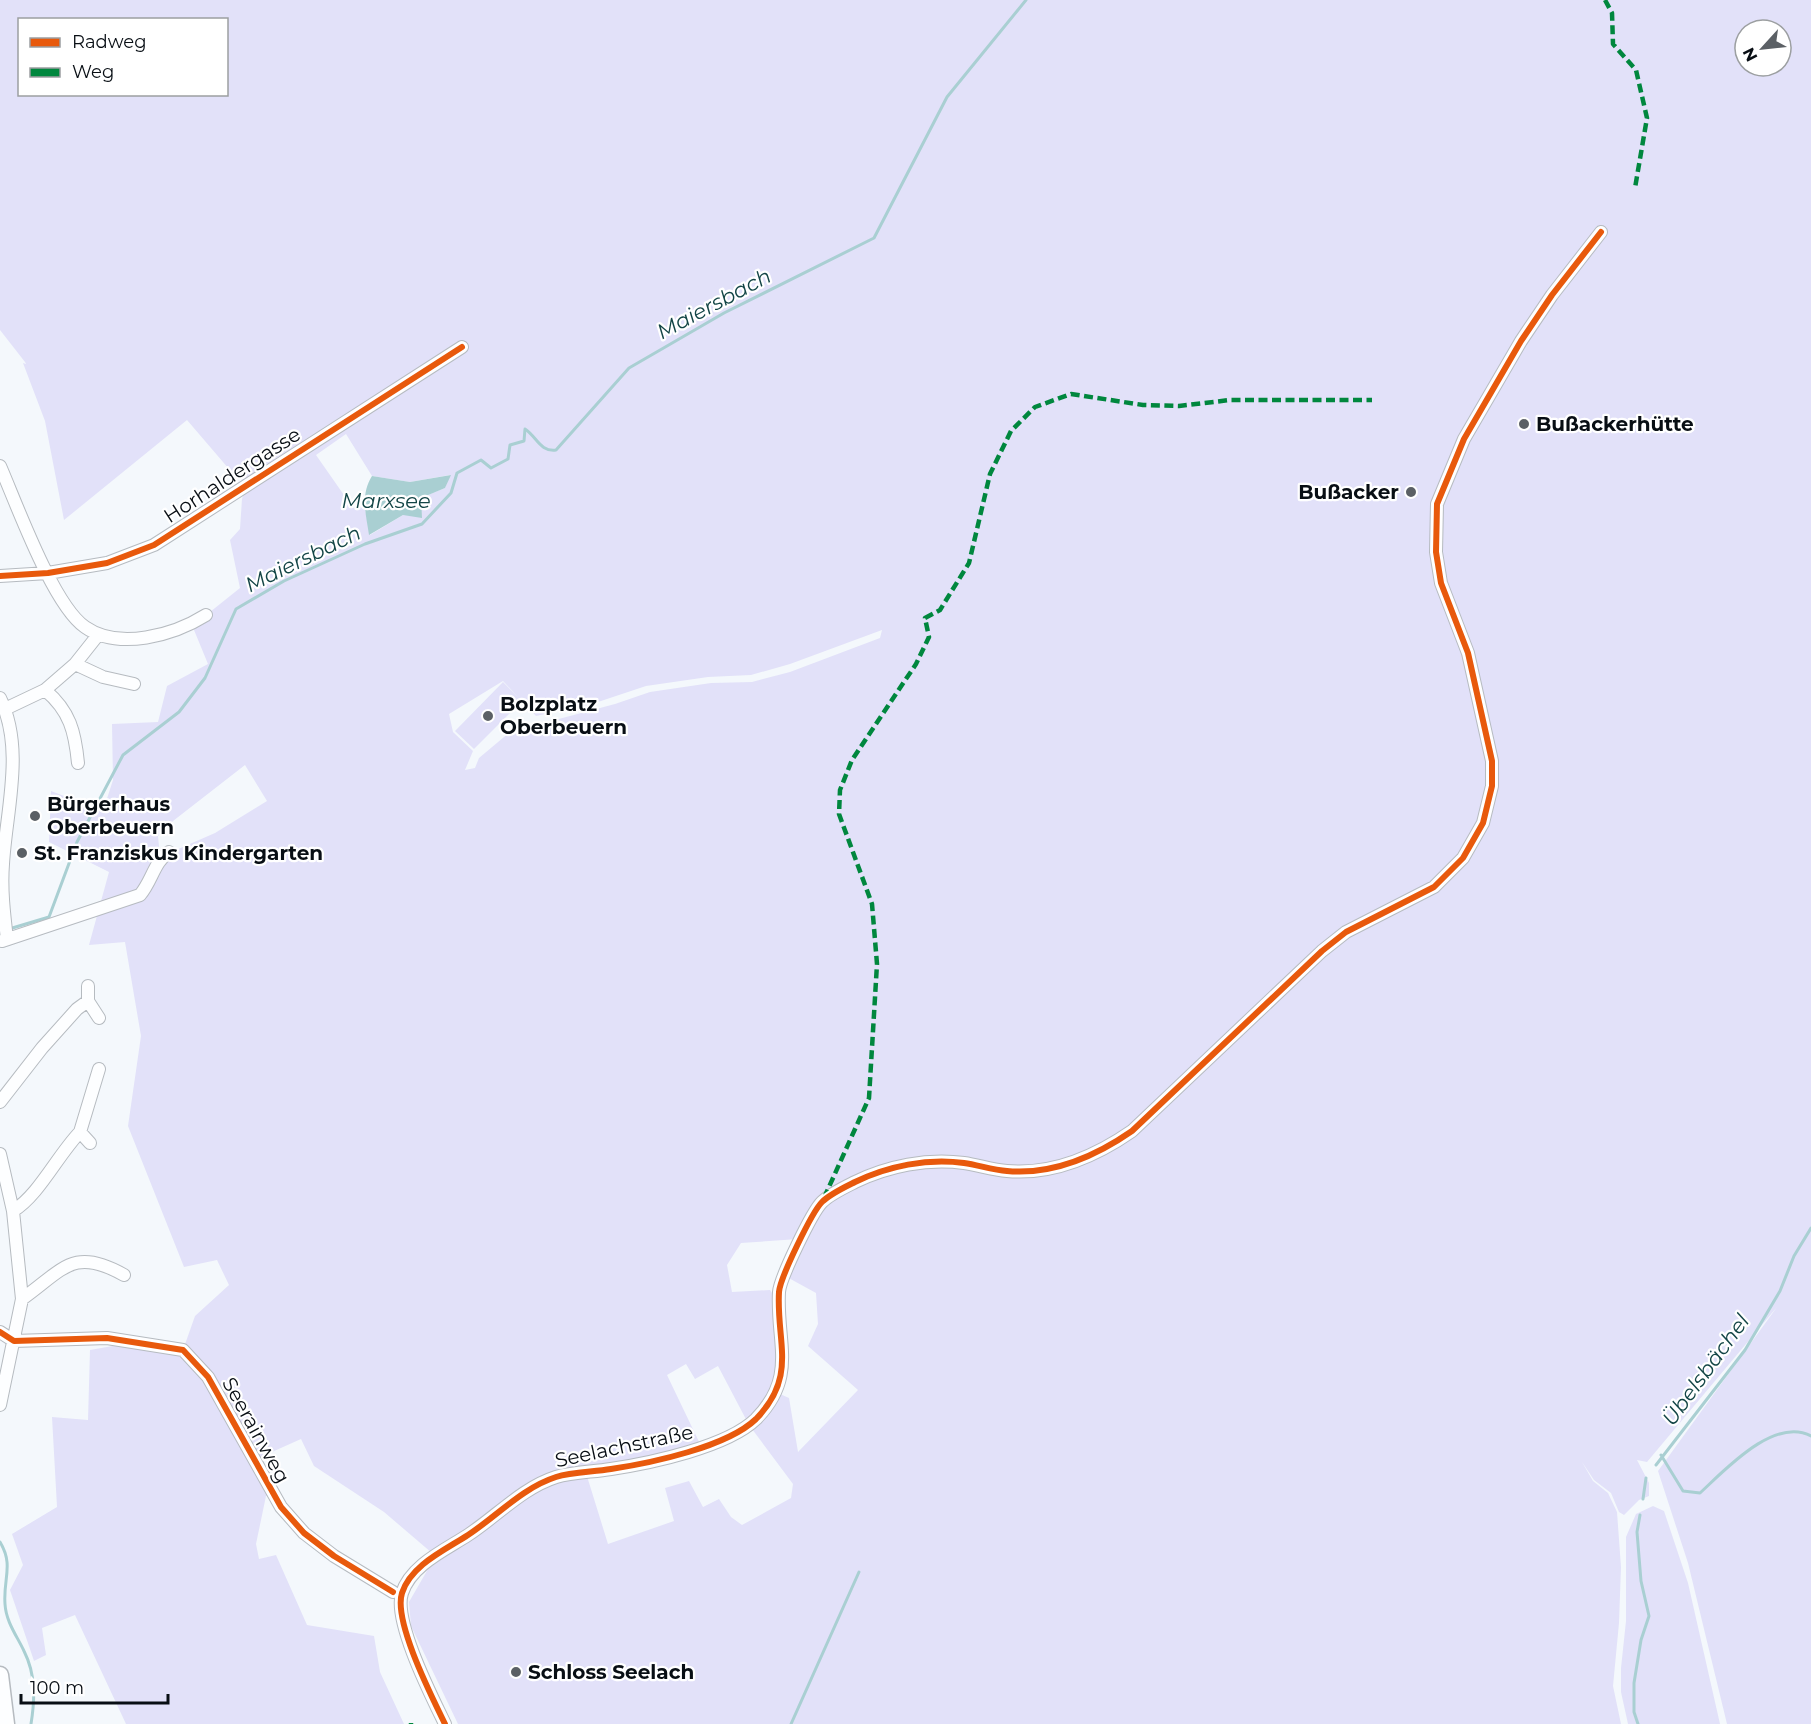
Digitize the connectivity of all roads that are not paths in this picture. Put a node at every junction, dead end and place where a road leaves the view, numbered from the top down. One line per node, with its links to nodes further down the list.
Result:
1 (1601, 232): 33 (street, Seelachstraße)
2 (462, 347): 4 (street, Horhaldergasse)
3 (0, 466): 4 (street)
4 (48, 573): 5 (street, Horhaldergasse); 7 (street)
5 (0, 576)
6 (206, 615): 7 (street)
7 (98, 635): 8 (street)
8 (75, 664): 9 (street); 10 (street)
9 (134, 684)
10 (45, 690): 11 (street); 12 (street)
11 (3, 704): 14 (street)
12 (78, 763)
13 (169, 852): 14 (street)
14 (3, 940)
15 (88, 986): 16 (street)
16 (88, 1001): 17 (street); 19 (street)
17 (99, 1018)
18 (99, 1069): 20 (street)
19 (0, 1102)
20 (80, 1132): 21 (street); 23 (street)
21 (90, 1143)
22 (0, 1154): 23 (street)
23 (13, 1211): 25 (street)
24 (124, 1275): 25 (street)
25 (22, 1299): 27 (street)
26 (0, 1332): 27 (street)
27 (14, 1341): 28 (street); 29 (street, Seerainweg)
28 (0, 1405)
29 (393, 1592)
30 (0, 1675): 31 (main road)
31 (1, 1692): 32 (main road)
32 (6, 1724)
33 (445, 1724)

